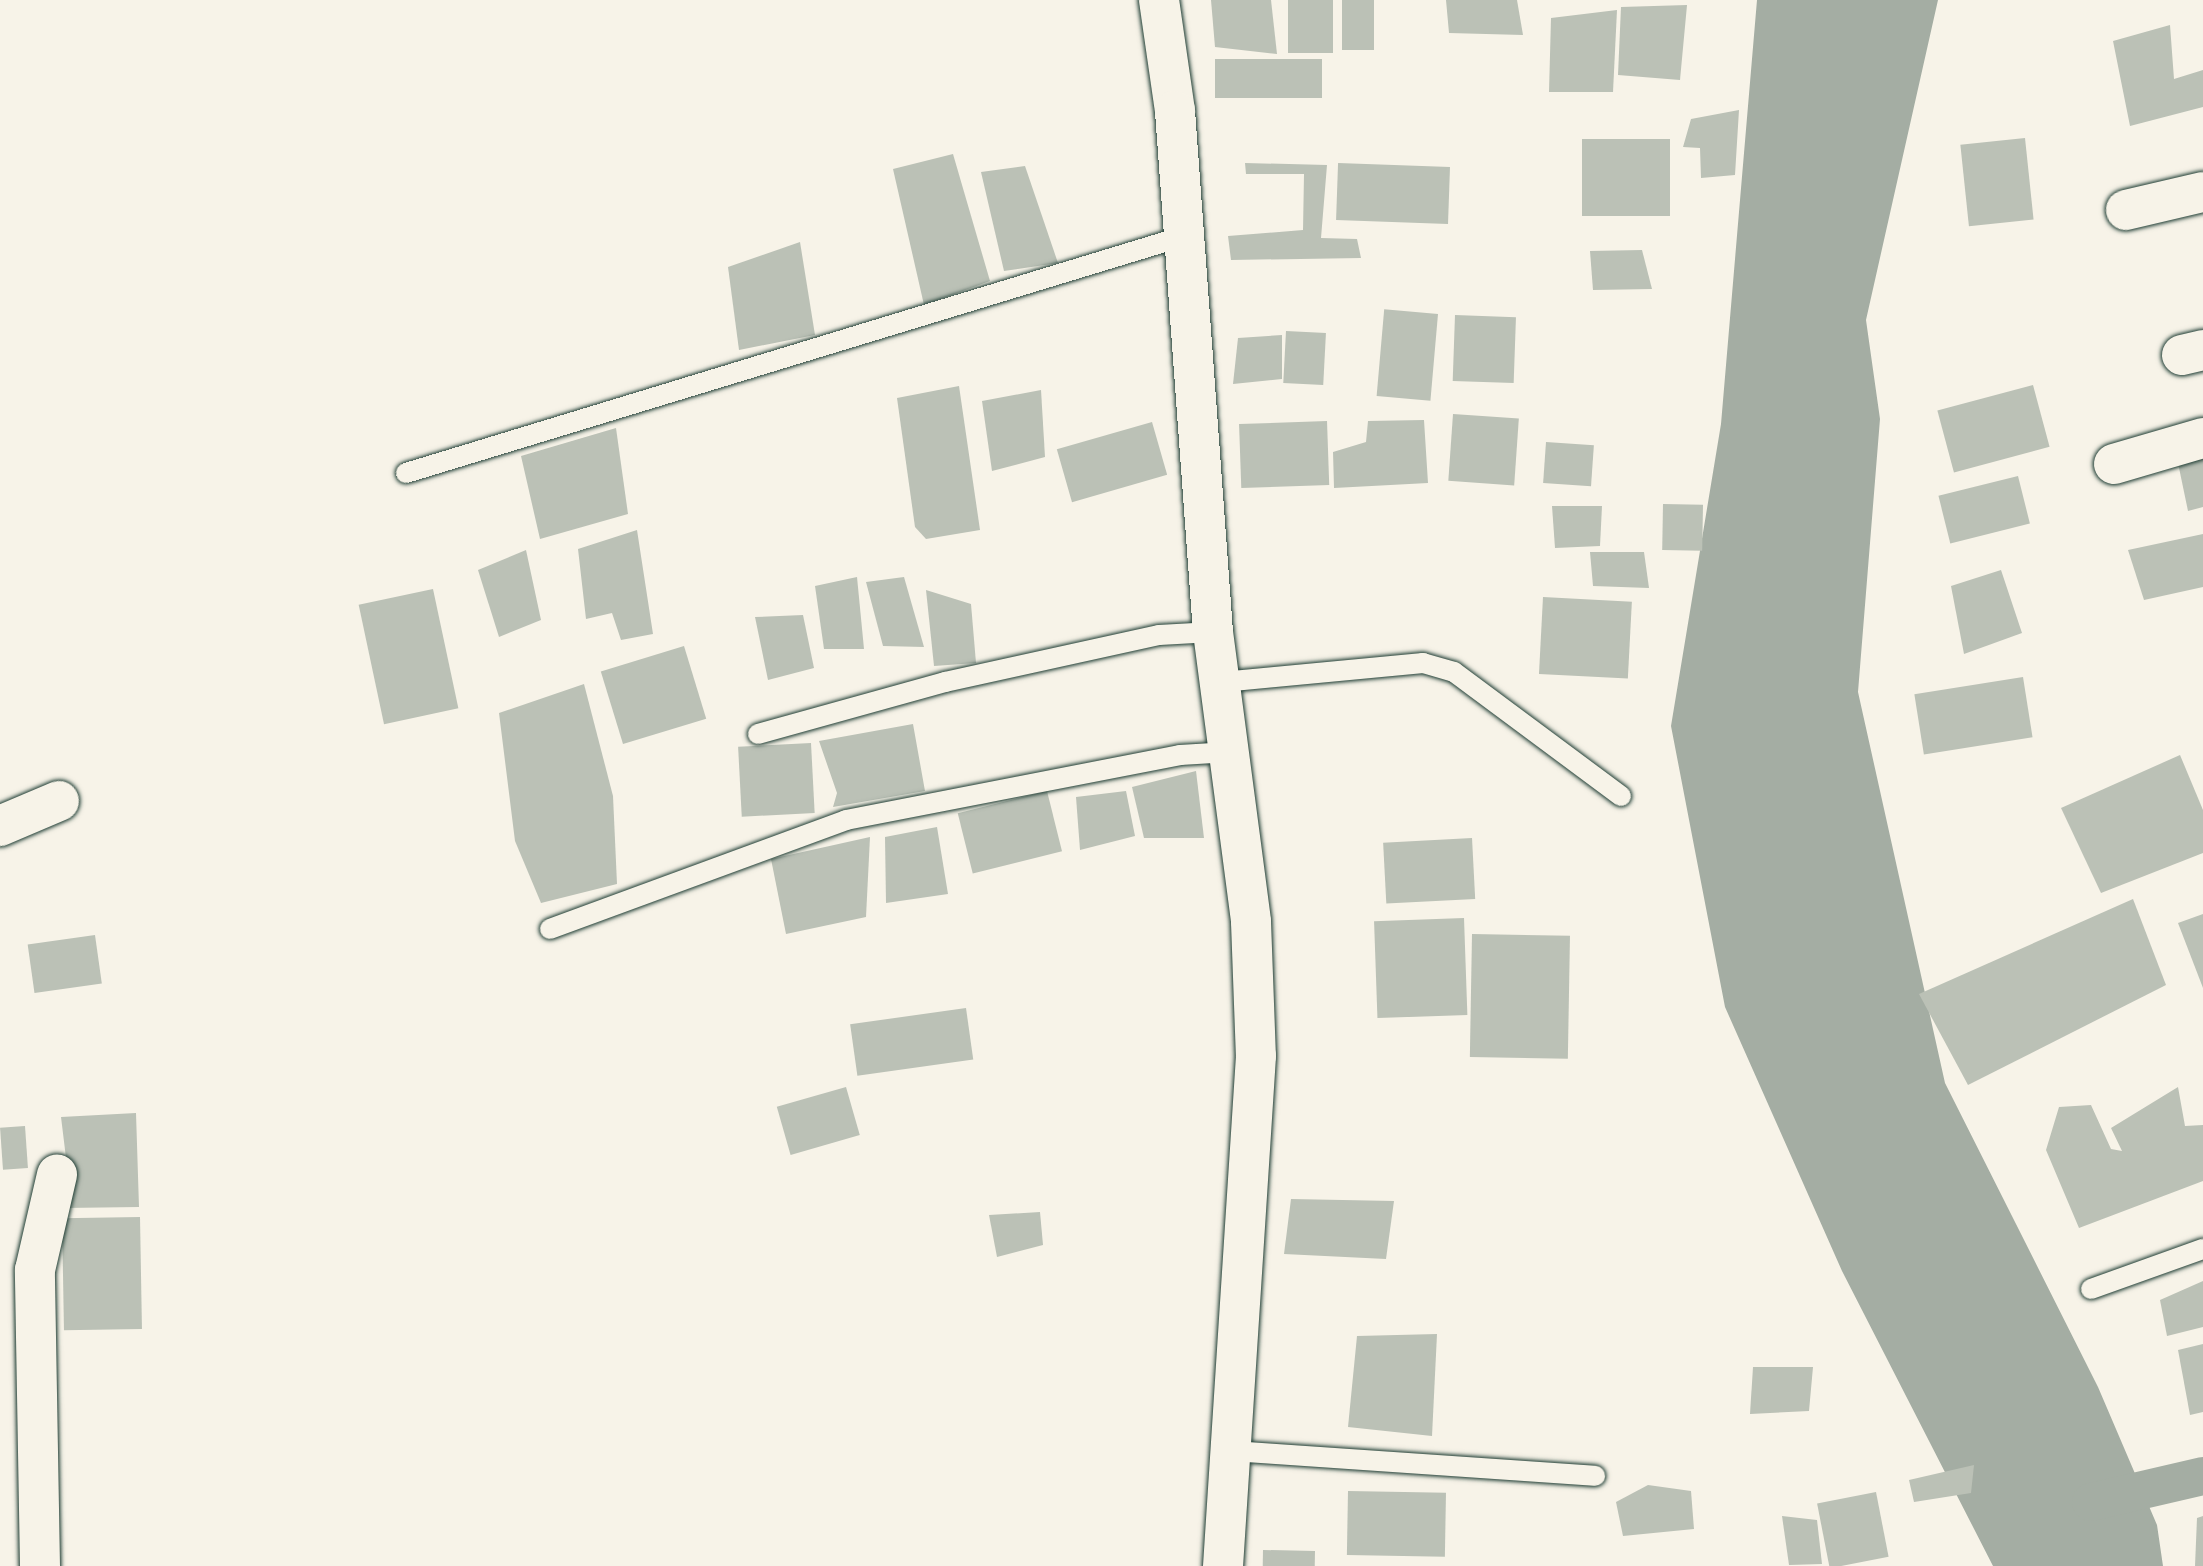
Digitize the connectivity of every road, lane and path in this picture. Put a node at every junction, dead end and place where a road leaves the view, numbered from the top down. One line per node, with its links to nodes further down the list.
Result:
1 (1159, 0): 4 (street)
2 (2203, 192): 3 (street)
3 (2126, 210)
4 (1184, 236): 7 (lane); 8 (street)
5 (2203, 438): 6 (street)
6 (2114, 464)
7 (406, 473)
8 (1213, 632): 9 (street); 10 (lane)
9 (1222, 682): 11 (street); 12 (lane)
10 (758, 734)
11 (1230, 752): 15 (lane); 19 (street)
12 (1621, 796)
13 (59, 801): 14 (street)
14 (0, 826)
15 (550, 929)
16 (57, 1175): 21 (street)
17 (2203, 1249): 18 (lane)
18 (2091, 1289)
19 (1231, 1451): 20 (lane); 22 (street)
20 (1595, 1476)
21 (40, 1566)
22 (1223, 1566)

